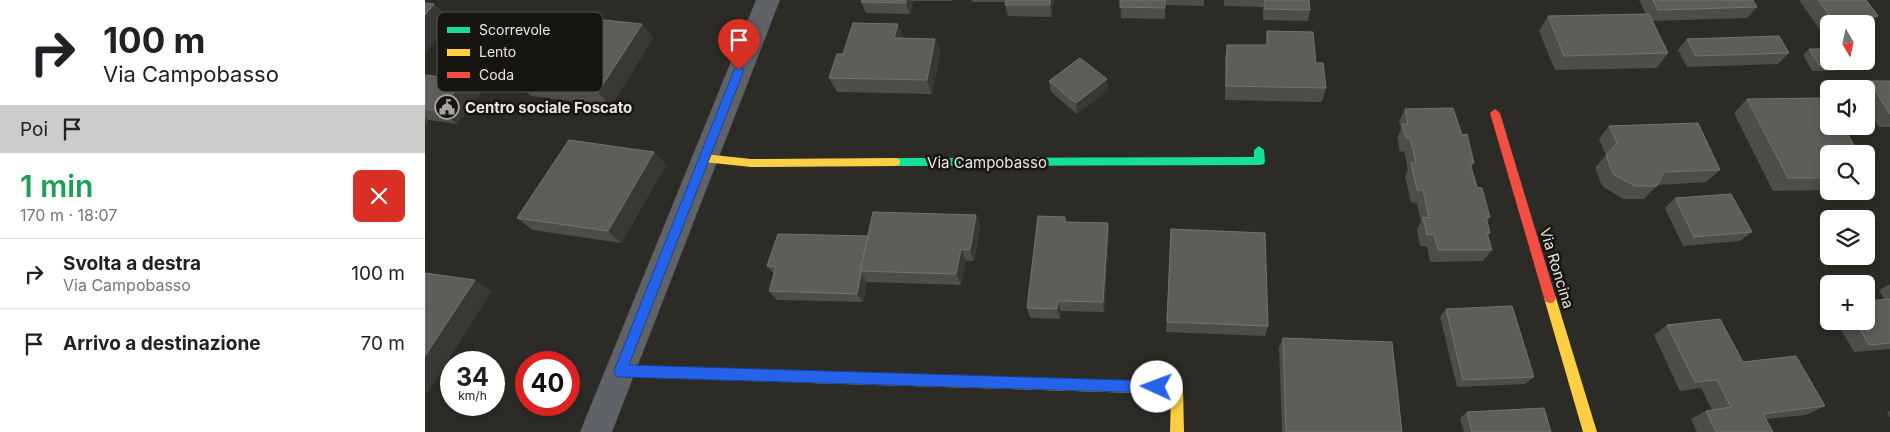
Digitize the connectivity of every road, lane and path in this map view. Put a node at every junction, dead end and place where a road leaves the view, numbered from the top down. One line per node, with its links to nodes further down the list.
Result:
1 (768, 0): 4 (street)
2 (1495, 113): 8 (street, Via Roncina)
3 (1259, 150): 4 (street, Via Campobasso)
4 (704, 158): 5 (street)
5 (620, 371): 6 (street); 7 (street)
6 (596, 432)
7 (1177, 432)
8 (1589, 432)

